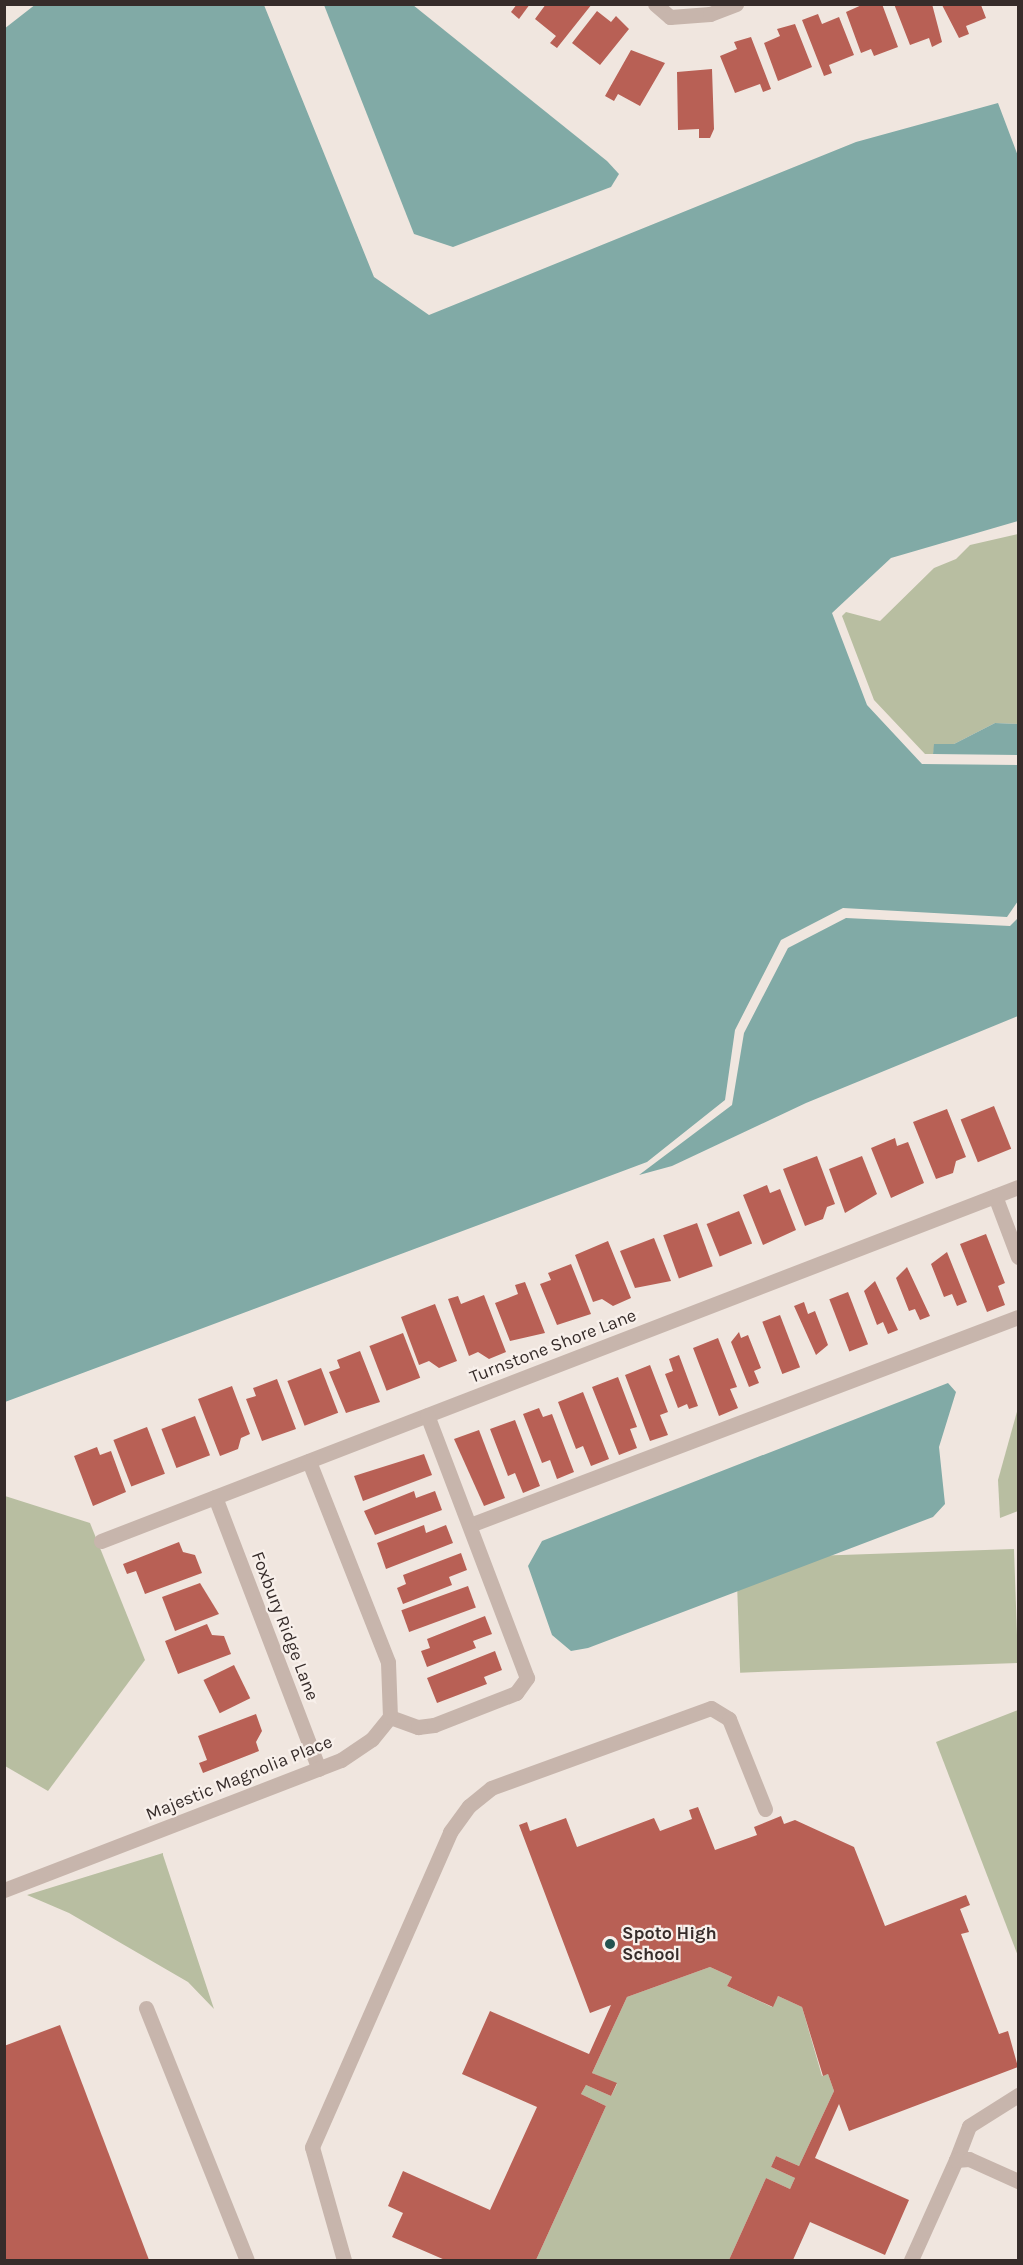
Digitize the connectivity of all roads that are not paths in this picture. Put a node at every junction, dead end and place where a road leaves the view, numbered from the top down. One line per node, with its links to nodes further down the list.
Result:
1 (655, 4): 2 (street)
2 (736, 4)
3 (1018, 1187): 4 (street, Turnstone Shore Lane)
4 (995, 1196): 5 (street); 7 (street, Turnstone Shore Lane)
5 (1018, 1257)
6 (1018, 1317): 10 (street)
7 (427, 1415): 8 (street, Turnstone Shore Lane); 10 (street)
8 (309, 1461): 9 (street, Turnstone Shore Lane); 12 (street)
9 (215, 1497): 11 (street, Turnstone Shore Lane); 13 (street, Foxbury Ridge Lane)
10 (470, 1525): 12 (street)
11 (101, 1541)
12 (390, 1717): 13 (street, Majestic Magnolia Place)
13 (319, 1769): 15 (street, Majestic Magnolia Place)
14 (765, 1809): 21 (street)
15 (4, 1890)
16 (146, 2008): 20 (street)
17 (1018, 2095): 18 (street)
18 (956, 2160): 19 (street); 22 (street)
19 (1018, 2181)
20 (247, 2260)
21 (344, 2260)
22 (911, 2260)

